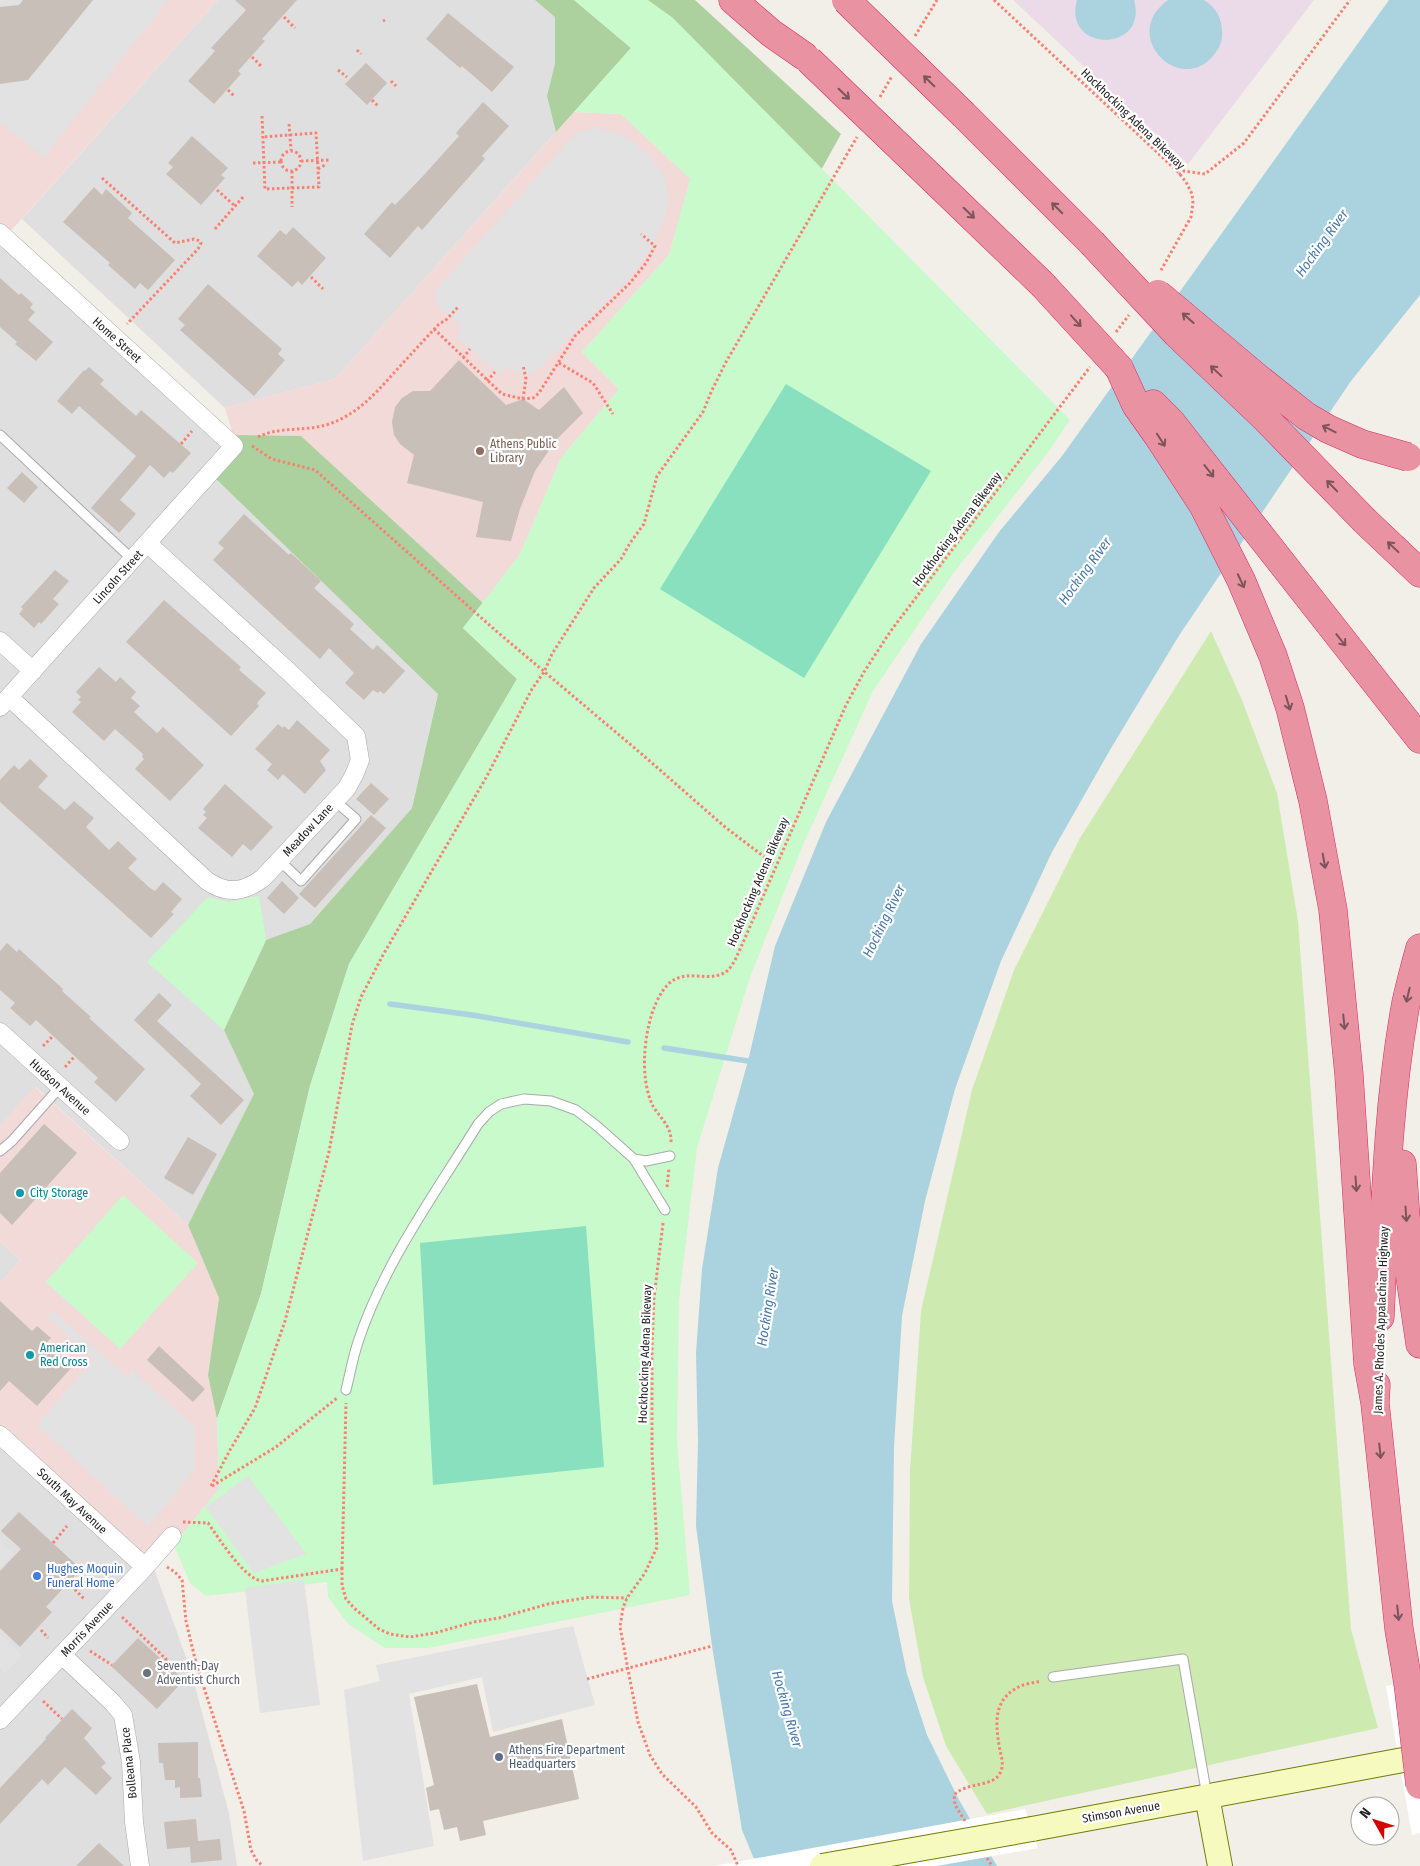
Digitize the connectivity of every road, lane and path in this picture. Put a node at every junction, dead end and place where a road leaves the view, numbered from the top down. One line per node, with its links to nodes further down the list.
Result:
1 (733, 0): 13 (highway)
2 (752, 0): 13 (highway)
3 (846, 0): 52 (highway, one-way to 3, bridge)
4 (936, 0): 9 (path)
5 (994, 0): 42 (path, Hockhocking Adena Bikeway)
6 (1350, 0): 42 (path)
7 (284, 17): 8 (path)
8 (295, 28)
9 (912, 43)
10 (357, 50): 11 (path)
11 (361, 54)
12 (252, 58): 14 (path)
13 (806, 58): 66 (highway, one-way to 66, bridge)
14 (261, 66)
15 (896, 69): 23 (path)
16 (338, 70): 17 (path)
17 (347, 77)
18 (391, 81): 19 (path)
19 (396, 86)
20 (228, 90): 21 (path)
21 (234, 96)
22 (372, 100): 24 (path)
23 (876, 103)
24 (378, 106)
25 (262, 116): 31 (path)
26 (289, 124): 29 (path)
27 (861, 129): 82 (path)
28 (284, 130): 30 (path)
29 (290, 135): 30 (path); 32 (path); 33 (path)
30 (279, 136): 31 (path)
31 (263, 137): 37 (path)
32 (291, 150): 35 (path); 36 (path)
33 (317, 160): 34 (path); 35 (path); 40 (path)
34 (330, 160)
35 (301, 161): 41 (path)
36 (281, 162): 37 (path); 41 (path)
37 (264, 163): 38 (path); 44 (path)
38 (253, 164)
39 (325, 164): 40 (path)
40 (318, 169): 44 (path)
41 (292, 171): 44 (path)
42 (1179, 175): 54 (path, Hockhocking Adena Bikeway)
43 (102, 178): 58 (path)
44 (292, 188): 48 (path)
45 (217, 190): 47 (path)
46 (243, 197): 47 (path)
47 (235, 206): 49 (path)
48 (292, 207)
49 (215, 229)
50 (0, 233): 75 (street, Home Street)
51 (641, 234): 63 (path)
52 (1092, 243): 76 (highway, one-way to 52, bridge); 79 (highway, one-way to 52, bridge)
53 (311, 277): 55 (path)
54 (1156, 278)
55 (324, 289)
56 (458, 307): 59 (path)
57 (1130, 314): 60 (path)
58 (127, 324)
59 (434, 330): 62 (path); 73 (path)
60 (1114, 335)
61 (470, 349): 62 (path)
62 (464, 358): 68 (path)
63 (559, 363): 69 (path); 70 (path)
64 (1093, 363): 87 (path, Hockhocking Adena Bikeway)
65 (523, 365): 69 (path)
66 (1119, 368): 84 (highway, one-way to 84); 99 (highway, one-way to 99)
67 (496, 372): 68 (path)
68 (487, 381): 69 (path)
69 (523, 399)
70 (613, 414)
71 (195, 428): 74 (path)
72 (0, 435): 78 (lane)
73 (258, 437)
74 (181, 444)
75 (241, 445): 77 (street, Lincoln Street); 82 (path)
76 (1414, 458)
77 (148, 543): 78 (street, Lincoln Street); 85 (street, Meadow Lane)
78 (133, 560): 81 (street, Lincoln Street)
79 (1420, 572)
80 (0, 641): 81 (street)
81 (33, 671): 83 (street, Lincoln Street)
82 (544, 672): 87 (path); 98 (path)
83 (5, 702): 86 (street, Meadow Lane)
84 (1414, 732)
85 (335, 800): 86 (street, Meadow Lane); 86 (lane)
86 (280, 861)
87 (775, 865): 94 (path, Hockhocking Adena Bikeway)
88 (1420, 948): 90 (highway, James A. Rhodes Appalachian Highway, one-way to 90)
89 (0, 1032): 91 (street, Hudson Avenue)
90 (1395, 1078): 97 (highway, one-way to 97); 99 (highway, James A. Rhodes Appalachian Highway)
91 (60, 1087): 92 (street, Hudson Avenue); 93 (lane)
92 (120, 1141)
93 (0, 1151)
94 (670, 1156): 95 (lane); 96 (path, Hockhocking Adena Bikeway)
95 (634, 1159): 96 (lane); 98 (lane)
96 (665, 1210): 108 (path, Hockhocking Adena Bikeway)
97 (1420, 1344)
98 (346, 1390): 106 (path)
99 (1375, 1403): 121 (highway, James A. Rhodes Appalachian Highway, one-way to 121)
100 (0, 1434): 105 (street, South May Avenue)
101 (183, 1522): 106 (path)
102 (67, 1526): 104 (path)
103 (172, 1536): 105 (street, Morris Avenue)
104 (53, 1543)
105 (148, 1563): 115 (street, Morris Avenue); 132 (path)
106 (342, 1569): 108 (path)
107 (68, 1582): 109 (path)
108 (627, 1598): 118 (path, Hockhocking Adena Bikeway)
109 (84, 1599)
110 (121, 1617): 116 (path)
111 (40, 1630): 112 (path)
112 (48, 1638)
113 (712, 1646): 118 (path)
114 (89, 1650): 117 (path)
115 (62, 1655): 122 (street, Morris Avenue); 131 (street, Bolleana Place)
116 (164, 1662)
117 (112, 1665)
118 (628, 1669): 120 (path); 133 (path, Hockhocking Adena Bikeway)
119 (1053, 1677): 128 (lane); 129 (path)
120 (587, 1679)
121 (1408, 1683): 125 (highway, James A. Rhodes Appalachian Highway, bridge); 127 (highway, bridge)
122 (29, 1689): 123 (path); 124 (street, Morris Avenue)
123 (62, 1719)
124 (0, 1720)
125 (1420, 1722)
126 (1414, 1758): 128 (main road, Stimson Avenue)
127 (1420, 1785)
128 (1207, 1796): 134 (main road, Stimson Avenue, bridge); 136 (main road)
129 (969, 1828)
130 (982, 1851): 135 (path)
131 (140, 1866)
132 (263, 1866)
133 (738, 1866)
134 (822, 1866)
135 (992, 1866)
136 (1220, 1866)

